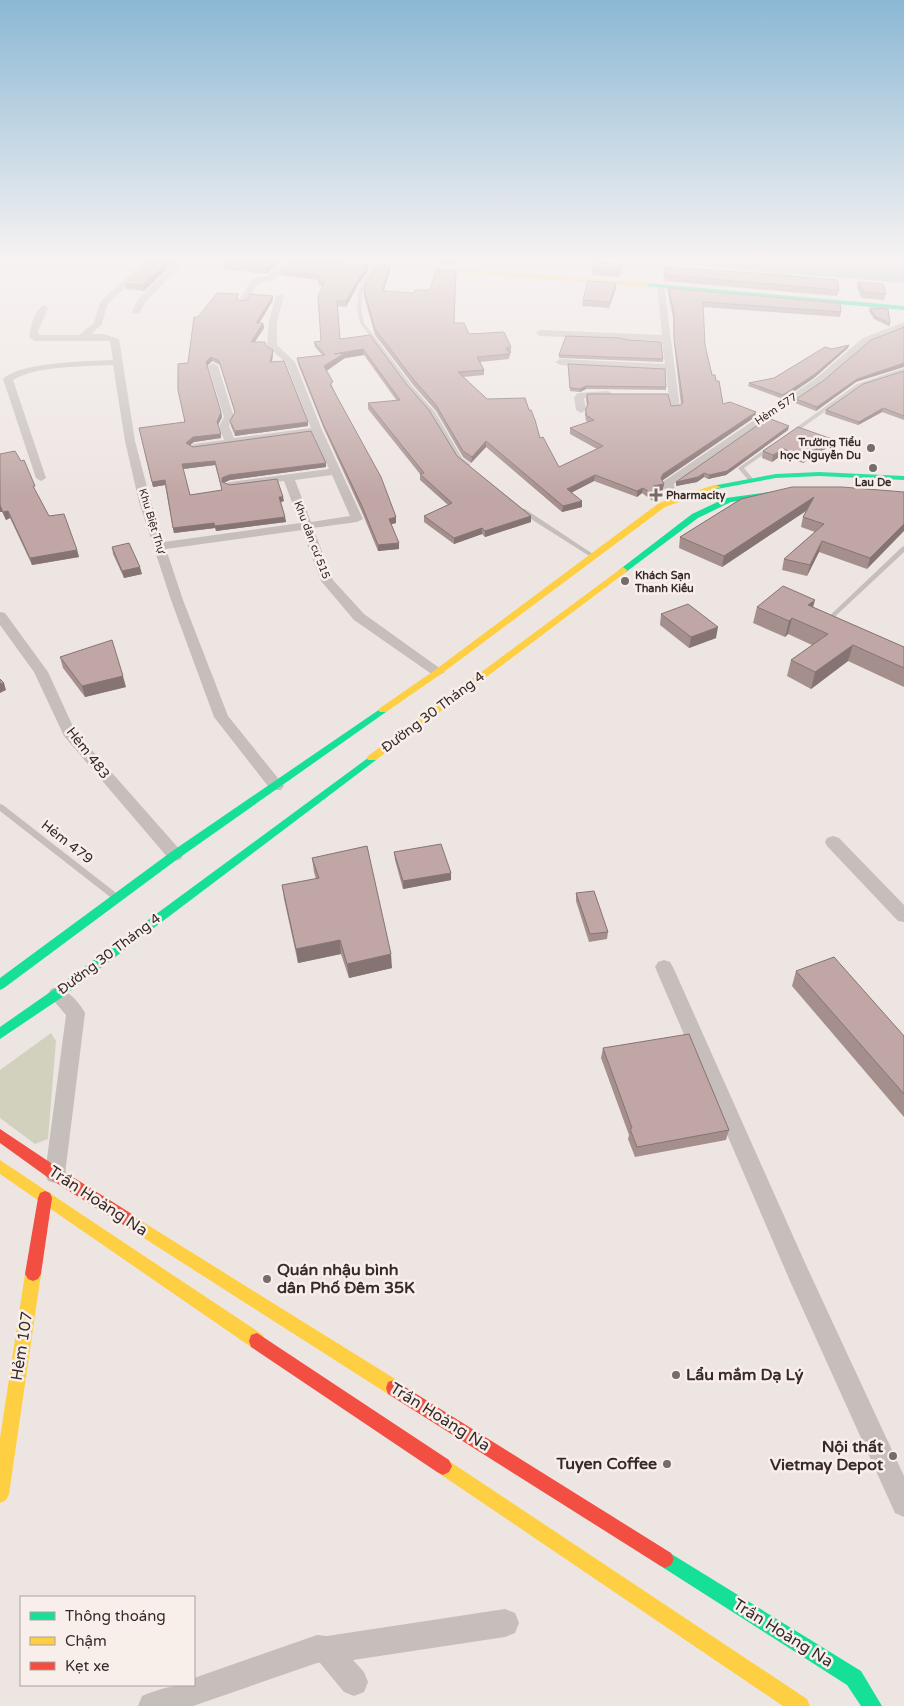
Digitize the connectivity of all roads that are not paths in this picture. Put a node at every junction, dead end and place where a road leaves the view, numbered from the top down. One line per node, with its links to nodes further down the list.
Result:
1 (666, 338): 9 (street)
2 (112, 339): 6 (street, Khu Biệt Thự)
3 (272, 339): 14 (street)
4 (374, 339): 19 (lane)
5 (870, 339): 27 (street, Hẻm 577)
6 (117, 362): 22 (street); 30 (street, Khu Biệt Thự)
7 (560, 362): 9 (street)
8 (213, 366): 17 (street)
9 (669, 367): 12 (street)
10 (904, 370): 15 (lane)
11 (615, 394): 13 (street)
12 (675, 408)
13 (581, 410)
14 (317, 430): 17 (street); 20 (street)
15 (788, 435)
16 (780, 441): 24 (lane)
17 (230, 442): 18 (street)
18 (194, 447)
19 (473, 470)
20 (336, 471): 21 (street); 29 (street)
21 (288, 477): 25 (street); 29 (street, Khu dân cư 515)
22 (41, 478)
23 (904, 478): 24 (main road, Đường 30 Tháng 4)
24 (751, 480): 27 (main road, Đường 30 Tháng 4)
25 (230, 485)
26 (805, 489): 44 (main road, Đường 30 Tháng 4)
27 (683, 498): 32 (main road, Đường 30 Tháng 4)
28 (514, 503): 32 (lane)
29 (307, 527): 30 (street); 35 (street, Khu dân cư 515)
30 (159, 546): 36 (street, Khu Biệt Thự)
31 (904, 548): 34 (lane)
32 (593, 556): 35 (main road, Đường 30 Tháng 4)
33 (0, 616): 39 (street, Hẻm 483)
34 (823, 625)
35 (438, 672): 36 (main road, Đường 30 Tháng 4)
36 (276, 786): 39 (main road, Đường 30 Tháng 4)
37 (0, 807): 40 (lane, Hẻm 479)
38 (833, 842): 41 (street)
39 (175, 855): 40 (main road, Đường 30 Tháng 4)
40 (117, 898): 43 (main road, Đường 30 Tháng 4)
41 (904, 916)
42 (664, 966): 51 (street)
43 (0, 985)
44 (57, 994): 45 (main road, Đường 30 Tháng 4); 48 (street)
45 (0, 1034)
46 (0, 1135): 48 (main road, Trần Hoàng Na)
47 (0, 1166): 49 (main road, Trần Hoàng Na)
48 (55, 1174): 57 (main road, Trần Hoàng Na)
49 (45, 1198): 50 (main road, Hẻm 107); 56 (main road, Trần Hoàng Na)
50 (0, 1494)
51 (904, 1504)
52 (505, 1623): 53 (street)
53 (327, 1650): 54 (street); 55 (street)
54 (354, 1682)
55 (152, 1706)
56 (800, 1706)
57 (872, 1706)

